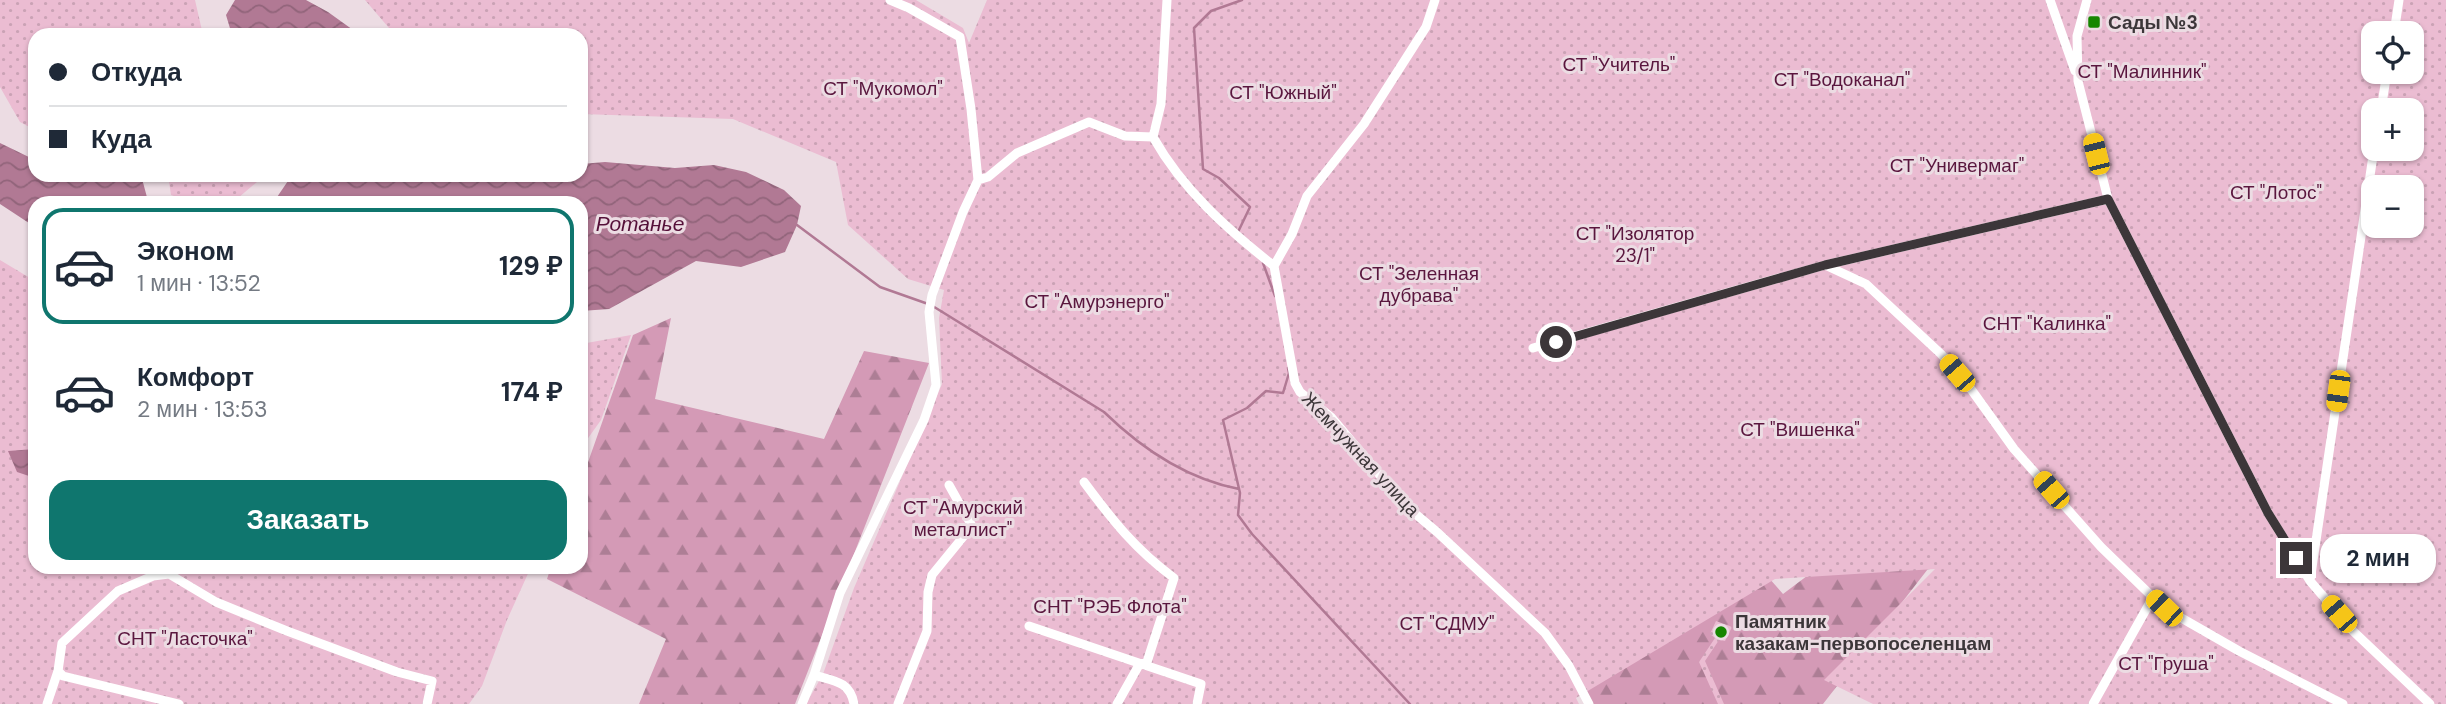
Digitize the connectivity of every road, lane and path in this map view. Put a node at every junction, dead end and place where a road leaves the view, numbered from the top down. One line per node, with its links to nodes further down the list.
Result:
1 (890, 0): 11 (street)
2 (1167, 0): 9 (street)
3 (1434, 0): 14 (street)
4 (2050, 0): 8 (street)
5 (2087, 0): 8 (street)
6 (2399, 0): 7 (street)
7 (2396, 21)
8 (2078, 81): 12 (street)
9 (1153, 137): 11 (street); 14 (street)
10 (2372, 161): 18 (street)
11 (978, 180): 23 (street)
12 (2108, 199): 13 (street); 18 (street)
13 (1825, 265): 15 (street); 19 (street)
14 (1274, 266): 32 (street, Жемчужная улица)
15 (1533, 348)
16 (1084, 482): 21 (street)
17 (949, 485): 29 (street)
18 (2310, 581): 35 (street)
19 (2153, 597): 33 (street); 34 (street)
20 (1029, 626): 21 (street)
21 (1139, 665): 30 (street); 31 (street)
22 (58, 671): 24 (street); 25 (street); 26 (street)
23 (814, 675): 27 (street); 28 (street)
24 (47, 704)
25 (179, 704)
26 (427, 704)
27 (802, 704)
28 (854, 704)
29 (898, 704)
30 (1116, 704)
31 (1197, 704)
32 (1589, 704)
33 (2093, 704)
34 (2343, 704)
35 (2430, 704)

